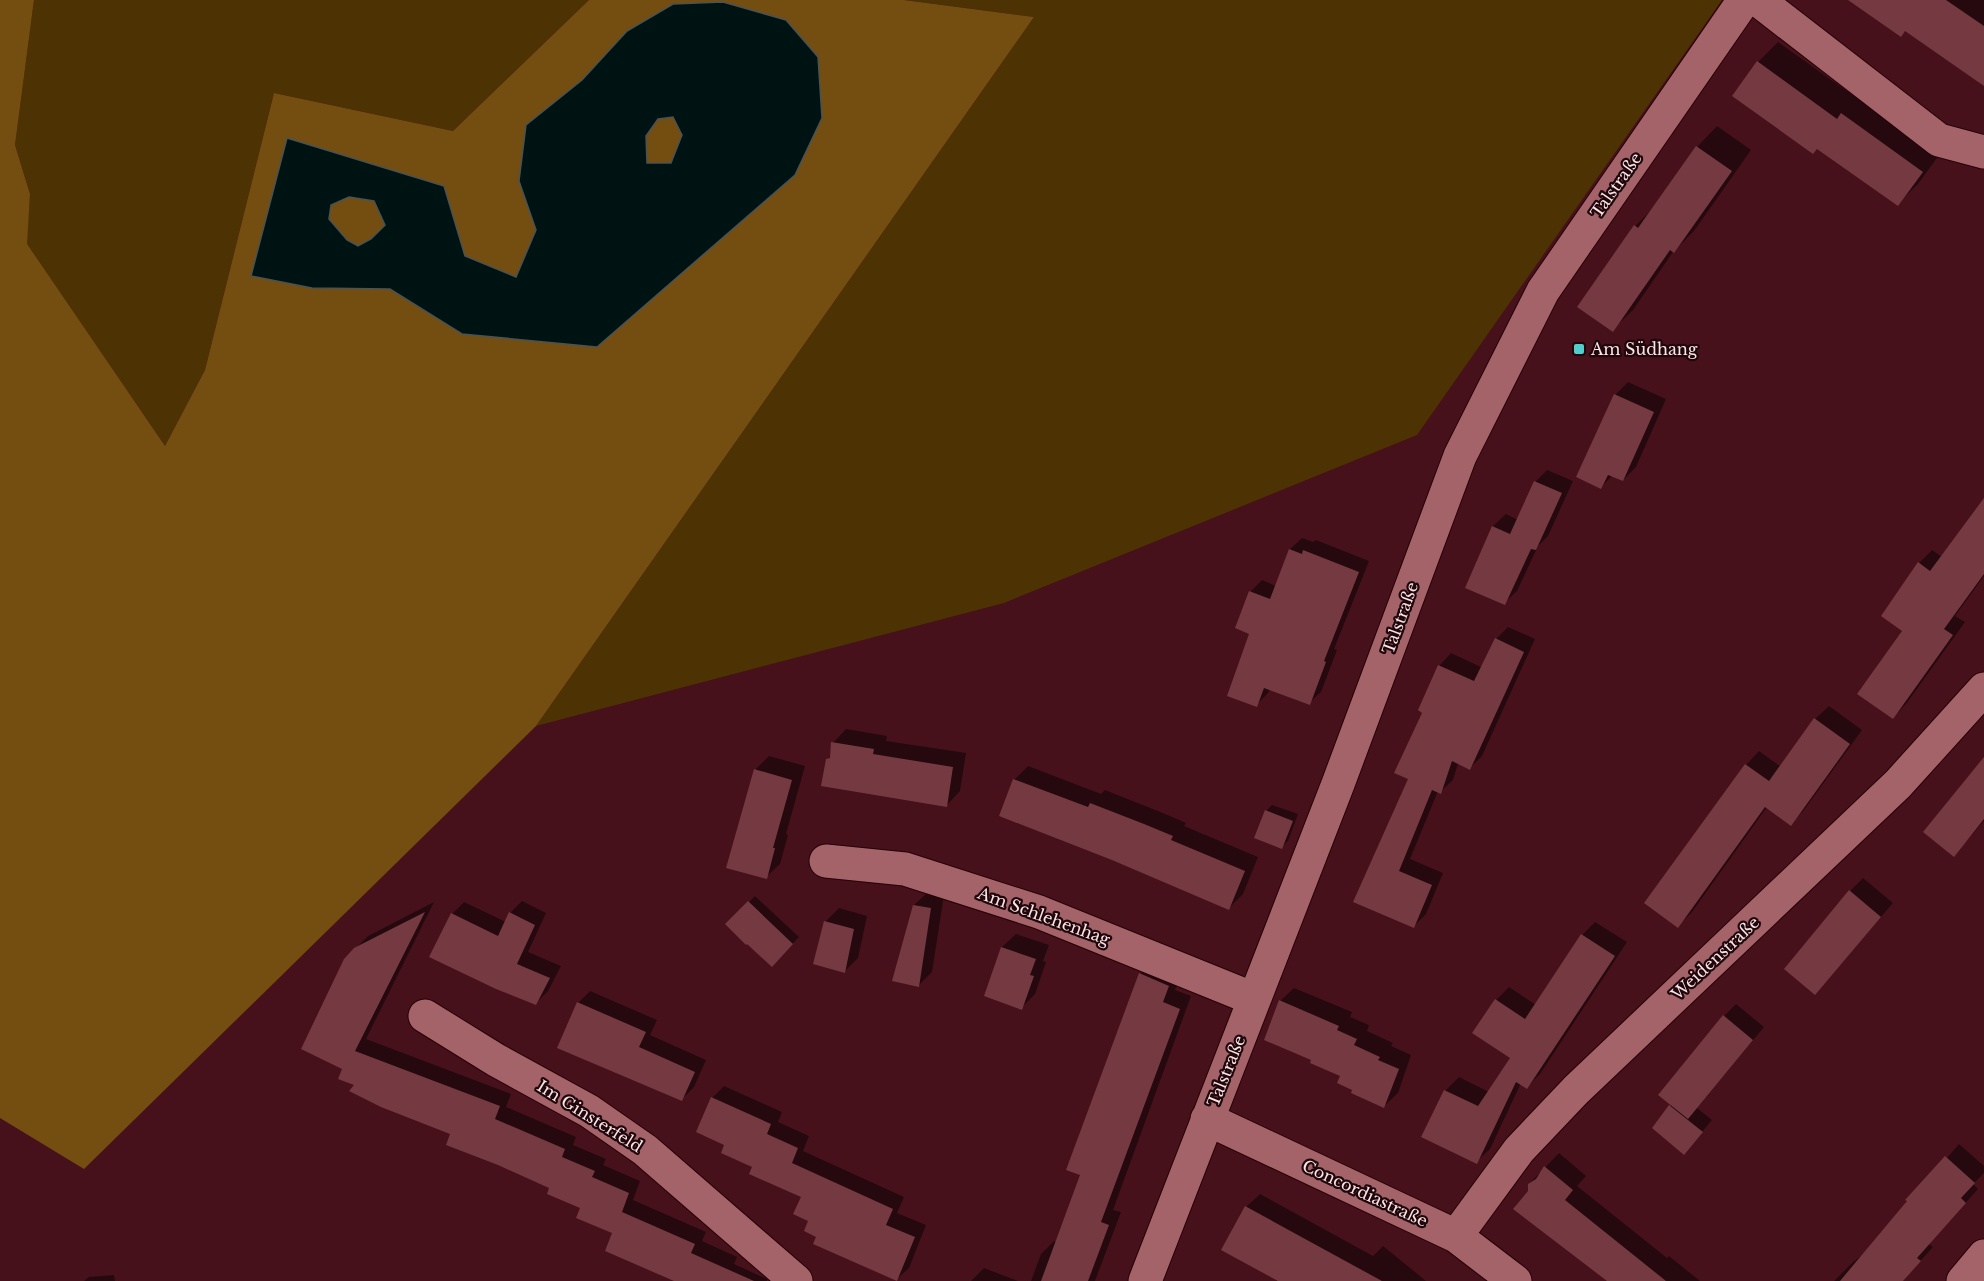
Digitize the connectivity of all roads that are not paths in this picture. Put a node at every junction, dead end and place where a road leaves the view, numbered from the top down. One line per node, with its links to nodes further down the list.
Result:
1 (1744, 0): 6 (street, Talstraße)
2 (1758, 0): 3 (street)
3 (1984, 152)
4 (1984, 689): 9 (street, Weidenstraße)
5 (826, 861): 6 (street, Am Schlehenhag)
6 (1254, 999): 8 (street, Talstraße)
7 (425, 1016): 11 (street, Im Ginsterfeld)
8 (1207, 1119): 9 (street, Concordiastraße); 12 (street, Talstraße)
9 (1456, 1236): 13 (street, Concordiastraße)
10 (1984, 1256): 14 (street)
11 (796, 1281)
12 (1145, 1281)
13 (1515, 1281)
14 (1962, 1281)

